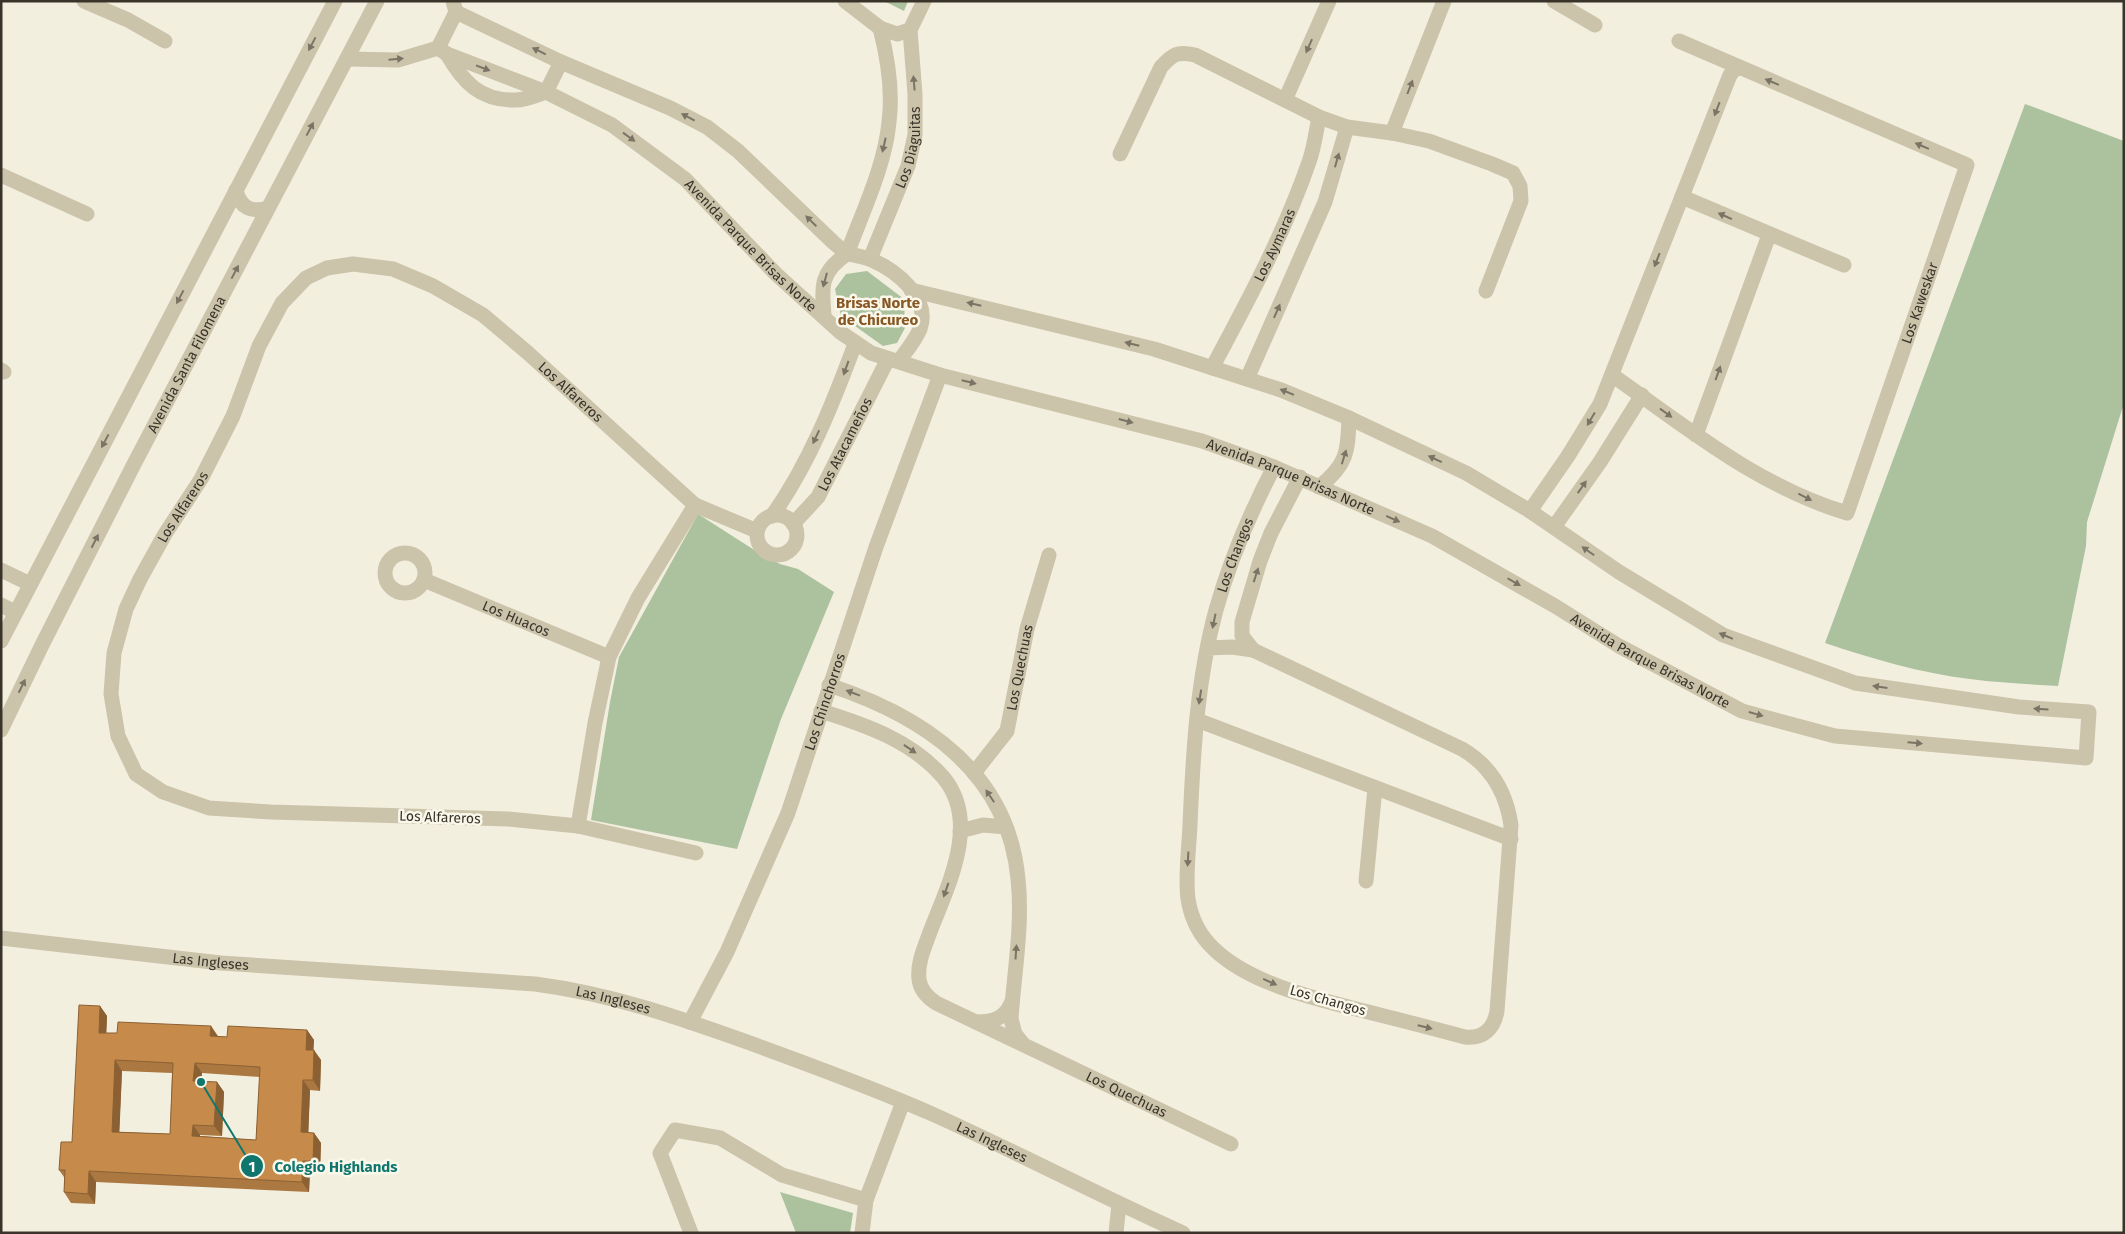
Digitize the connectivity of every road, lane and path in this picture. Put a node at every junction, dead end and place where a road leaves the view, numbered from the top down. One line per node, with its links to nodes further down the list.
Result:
1 (84, 1): 13 (street)
2 (335, 1): 26 (street, one-way to 26)
3 (377, 1): 16 (street, Avenida Santa Filomena)
4 (845, 1): 11 (street)
5 (924, 1): 12 (street)
6 (1329, 1): 20 (street, one-way to 20)
7 (1444, 1): 23 (street, one-way to 7)
8 (1554, 1): 10 (street)
9 (454, 6): 15 (street); 17 (street, one-way to 9)
10 (1595, 25)
11 (880, 28): 12 (street); 31 (street, Los Diaguitas, one-way to 31)
12 (910, 30): 32 (street, Los Diaguitas, one-way to 12)
13 (164, 41)
14 (1679, 41): 18 (street, Los Kaweskar)
15 (443, 51): 16 (street, one-way to 15); 19 (street, Avenida Parque Brisas Norte, one-way to 19); 19 (street)
16 (348, 59): 28 (street, Avenida Santa Filomena, one-way to 16)
17 (561, 62): 19 (street); 31 (street, one-way to 17)
18 (1739, 68): 27 (street, one-way to 27); 45 (street, Los Kaweskar, one-way to 18)
19 (546, 92): 36 (street, Avenida Parque Brisas Norte, one-way to 36)
20 (1285, 100): 21 (street); 24 (street)
21 (1319, 117): 22 (street); 39 (street, Los Aymaras)
22 (1347, 127): 23 (street); 42 (street, Los Aymaras, one-way to 22)
23 (1392, 133): 35 (street)
24 (1120, 154)
25 (1, 175): 29 (street)
26 (236, 190): 28 (street); 58 (street, one-way to 58)
27 (1682, 197): 30 (street, one-way to 27); 41 (street, one-way to 41)
28 (268, 208): 68 (street, Avenida Santa Filomena, one-way to 28)
29 (87, 214)
30 (1769, 235): 33 (street); 45 (street, one-way to 30)
31 (847, 254): 32 (street); 36 (street, one-way to 36)
32 (870, 259): 34 (street)
33 (1844, 265)
34 (911, 290): 38 (street); 39 (street, one-way to 34)
35 (1486, 291)
36 (824, 315): 37 (street, Avenida Parque Brisas Norte)
37 (855, 344): 38 (street, Avenida Parque Brisas Norte); 51 (street, Los Atacameños, one-way to 51)
38 (894, 360): 40 (street, Avenida Parque Brisas Norte); 52 (street, Los Atacameños)
39 (1212, 368): 42 (street)
40 (940, 375): 46 (street, Avenida Parque Brisas Norte, one-way to 46); 65 (street, Los Chinchorros)
41 (1612, 375): 43 (street, Los Kaweskar); 50 (street, one-way to 50)
42 (1247, 379): 44 (street, one-way to 42)
43 (1642, 396): 45 (street, Los Kaweskar, one-way to 45); 53 (street, one-way to 43)
44 (1349, 418): 48 (street, one-way to 44); 50 (street, one-way to 44)
45 (1696, 435)
46 (1274, 467): 47 (street, Avenida Parque Brisas Norte); 62 (street, Los Changos, one-way to 62)
47 (1300, 477): 48 (street, Avenida Parque Brisas Norte); 63 (street, Los Changos, one-way to 47)
48 (1319, 487): 53 (street, Avenida Parque Brisas Norte, one-way to 53)
49 (694, 505): 54 (street, Los Alfareros); 64 (street); 71 (street, Los Alfareros)
50 (1530, 511): 53 (street)
51 (772, 516): 52 (street); 54 (street)
52 (793, 524): 54 (street)
53 (1554, 527)
54 (757, 531)
55 (1049, 555): 69 (street, Los Quechuas)
56 (1, 570): 58 (street)
57 (424, 580): 64 (street, Los Huacos)
58 (30, 584): 60 (street)
59 (1, 604): 60 (street)
60 (15, 612): 61 (street)
61 (1, 642)
62 (1208, 648): 63 (street, Los Changos); 67 (street, Los Changos, one-way to 67)
63 (1253, 650): 74 (street, Los Changos)
64 (609, 656): 71 (street)
65 (830, 685): 66 (street, Los Chinchorros); 69 (street, one-way to 65)
66 (821, 711): 73 (street, Los Quechuas, one-way to 73); 79 (street, Los Chinchorros)
67 (1197, 720): 70 (street); 74 (street, Los Changos, one-way to 74)
68 (1, 730)
69 (974, 773): 72 (street, one-way to 69)
70 (1375, 788): 74 (street); 76 (street)
71 (578, 826): 75 (street, Los Alfareros)
72 (1006, 827): 73 (street); 78 (street, one-way to 72)
73 (960, 830): 80 (street, Los Quechuas, one-way to 80)
74 (1511, 839)
75 (696, 853)
76 (1366, 881)
77 (1, 938): 79 (street, Las Ingleses)
78 (1012, 1001): 80 (street); 81 (street)
79 (690, 1022): 82 (street, Las Ingleses)
80 (976, 1022): 81 (street, Los Quechuas)
81 (1023, 1044): 83 (street, Los Quechuas)
82 (903, 1102): 84 (street); 85 (street, Las Ingleses)
83 (1231, 1144)
84 (866, 1200): 86 (street); 87 (street)
85 (1119, 1204): 88 (street); 89 (street, Las Ingleses)
86 (691, 1233)
87 (862, 1233)
88 (1116, 1233)
89 (1183, 1233)

